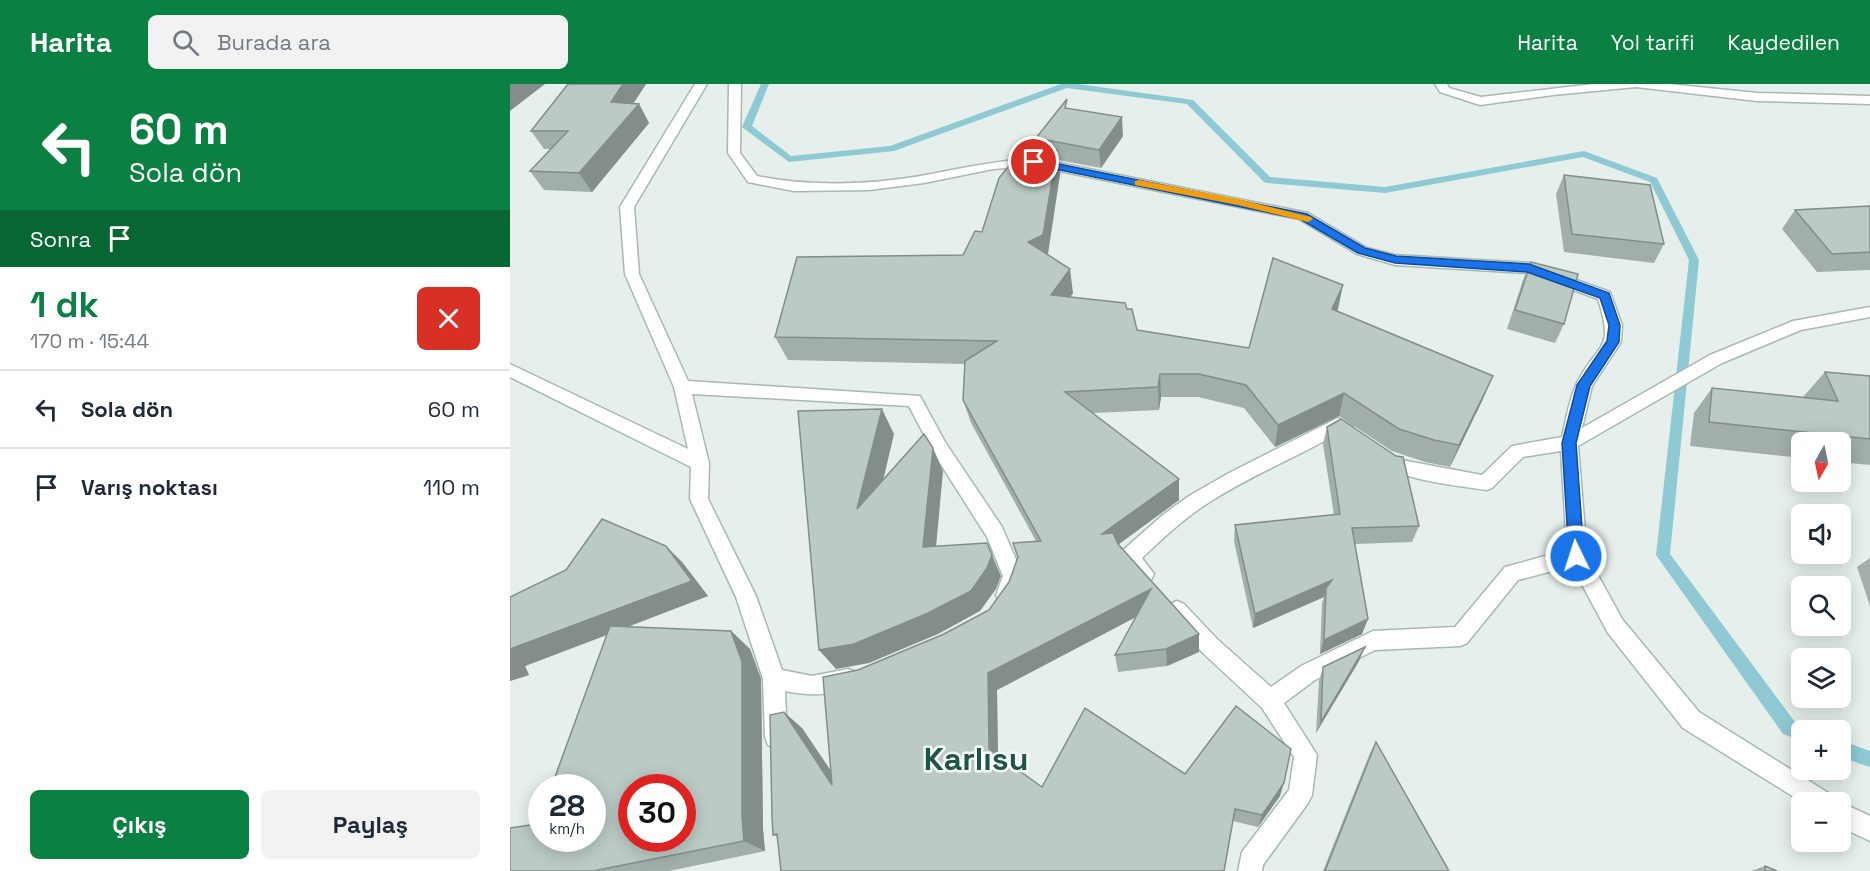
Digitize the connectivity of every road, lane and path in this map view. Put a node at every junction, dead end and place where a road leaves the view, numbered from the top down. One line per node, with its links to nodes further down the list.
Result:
1 (701, 84): 7 (street)
2 (735, 84): 8 (street)
3 (1441, 84): 4 (street)
4 (1870, 100)
5 (1870, 312): 8 (street)
6 (510, 370): 9 (street)
7 (682, 387): 9 (street); 11 (street)
8 (1569, 443): 10 (street); 14 (street)
9 (700, 462): 13 (street)
10 (1576, 556): 14 (street); 16 (street)
11 (995, 611)
12 (861, 676): 13 (street)
13 (774, 679): 15 (street)
14 (1270, 701): 19 (street)
15 (776, 760)
16 (1806, 792)
17 (1851, 820): 18 (street)
18 (1870, 829)
19 (1250, 871)

